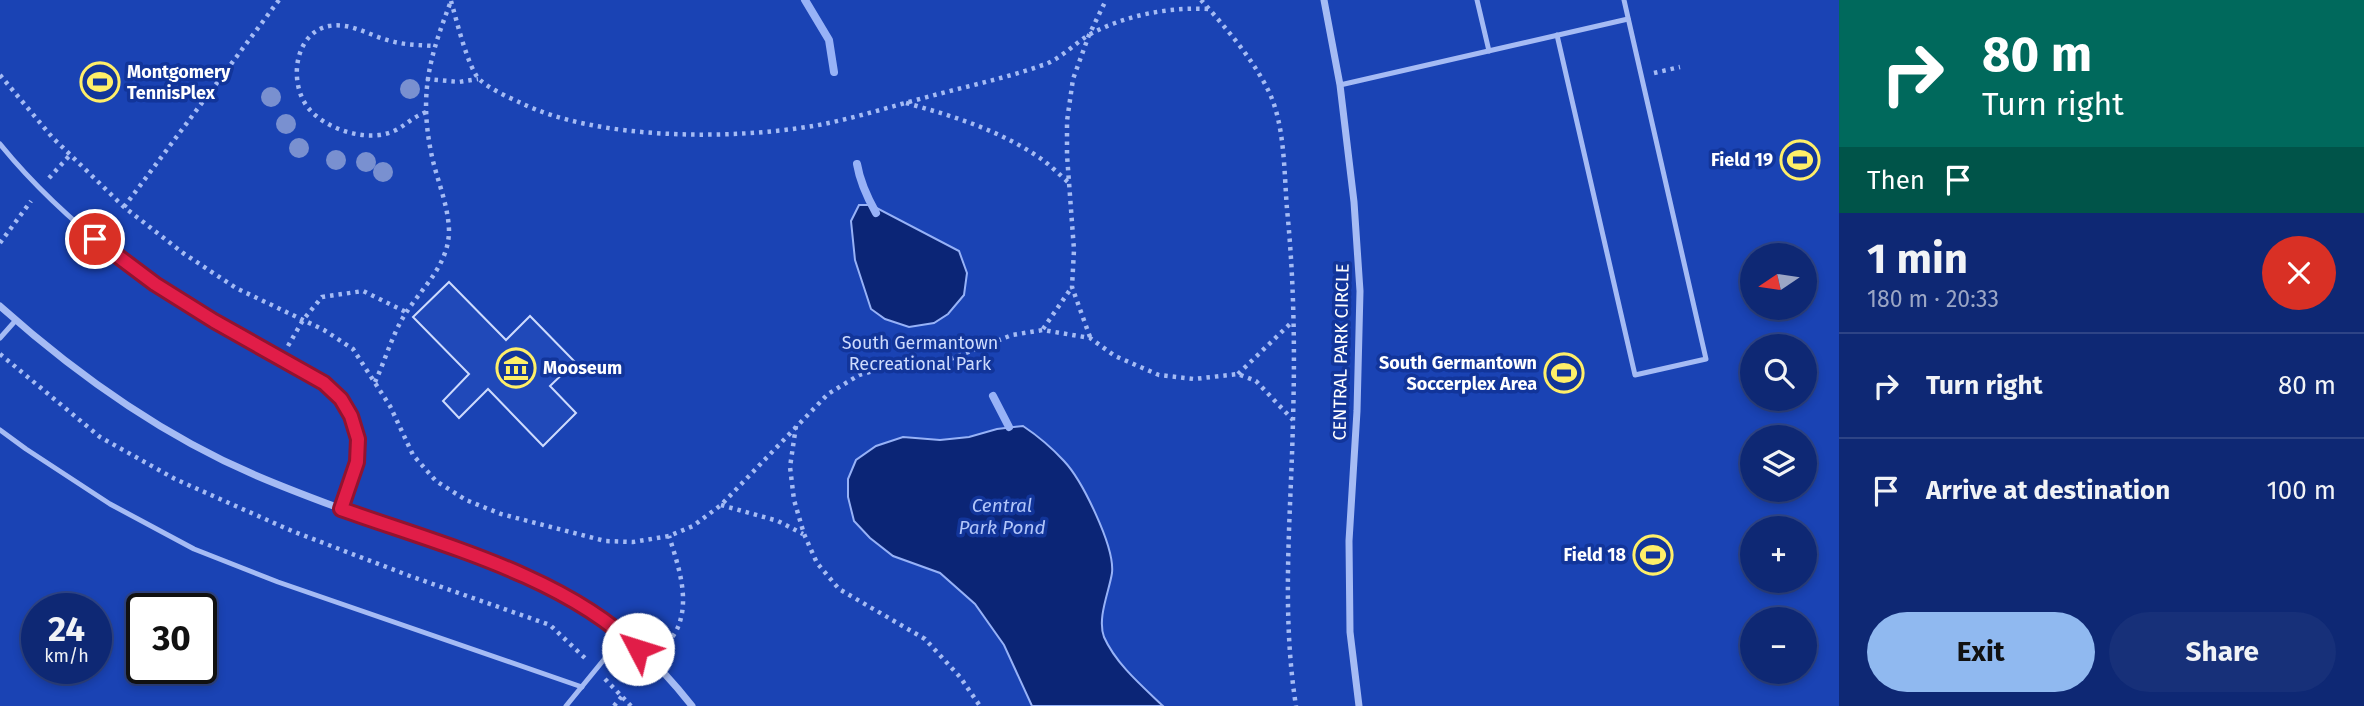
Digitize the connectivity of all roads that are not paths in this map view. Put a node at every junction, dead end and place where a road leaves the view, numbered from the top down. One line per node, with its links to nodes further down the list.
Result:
1 (1324, 0): 7 (street, CENTRAL PARK CIRCLE)
2 (1477, 0): 6 (lane)
3 (1624, 0): 4 (lane)
4 (1628, 19): 5 (lane); 5 (lane)
5 (1558, 36): 6 (lane)
6 (1489, 51): 7 (lane)
7 (1339, 85): 18 (street, CENTRAL PARK CIRCLE)
8 (0, 144): 13 (lane)
9 (0, 306): 10 (street)
10 (16, 320): 11 (lane); 13 (street)
11 (0, 338)
12 (0, 430): 15 (lane)
13 (341, 509): 14 (street)
14 (624, 635): 15 (lane); 17 (street)
15 (582, 687): 16 (lane)
16 (566, 706)
17 (692, 706)
18 (1359, 706)

